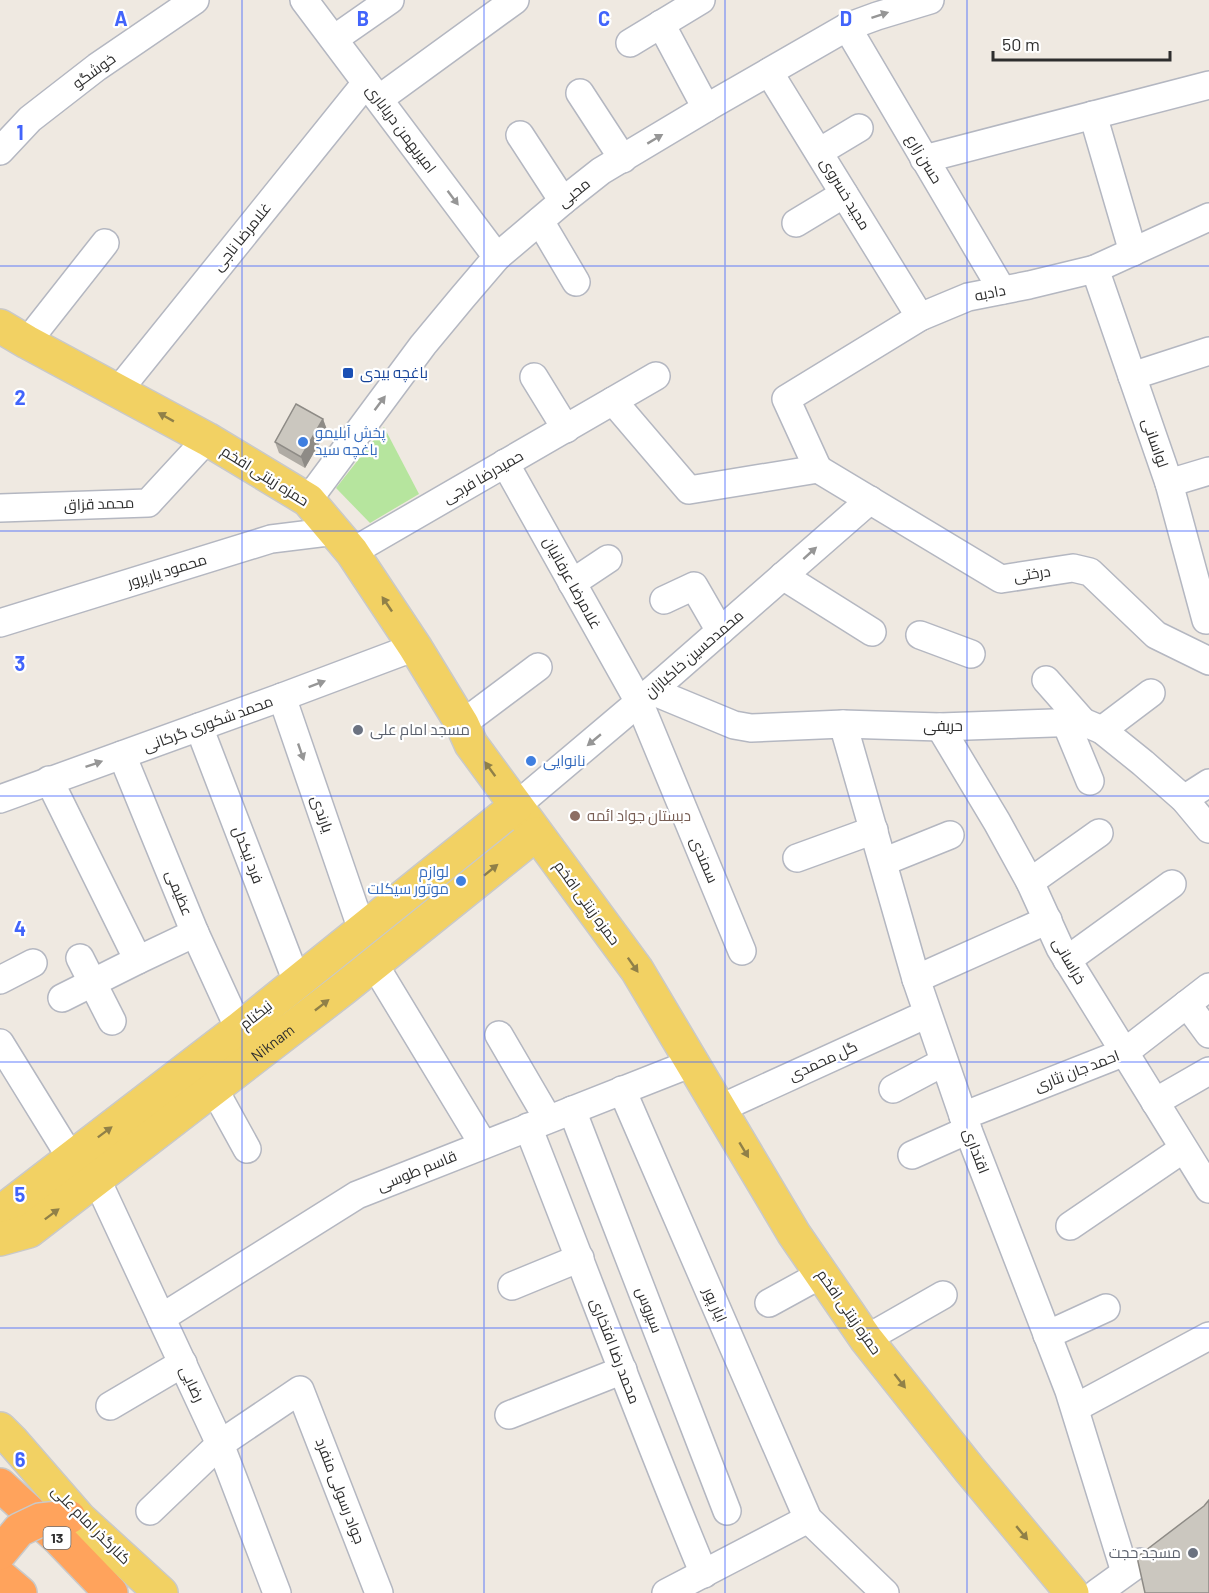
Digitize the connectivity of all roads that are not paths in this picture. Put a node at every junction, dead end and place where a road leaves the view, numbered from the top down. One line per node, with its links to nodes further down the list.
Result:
1 (195, 0): 19 (street, خوشگو)
2 (304, 0): 9 (street, امیربهمن دریاباری)
3 (390, 0): 9 (street)
4 (515, 0): 13 (street, غلامرضا ناجی)
5 (701, 0): 7 (street)
6 (930, 0): 8 (street, محبی, one-way to 6)
7 (661, 24): 10 (street); 15 (street)
8 (847, 27): 11 (street, محبی); 22 (street, حسن زارع)
9 (334, 39): 13 (street, امیربهمن دریاباری)
10 (630, 43)
11 (769, 72): 15 (street, محبی); 20 (street, مجید خسروی)
12 (1209, 84): 16 (street)
13 (373, 91): 30 (street, امیربهمن دریاباری, one-way to 30); 40 (street, غلامرضا ناجی)
14 (580, 93): 21 (street)
15 (706, 108): 21 (street, محبی, one-way to 15)
16 (1093, 115): 22 (street); 29 (street)
17 (859, 128): 20 (street)
18 (520, 135): 24 (street)
19 (0, 151)
20 (819, 152): 23 (street, مجید خسروی)
21 (622, 159): 24 (street, محبی)
22 (924, 159): 33 (street, حسن زارع)
23 (844, 194): 27 (street); 34 (street, مجید خسروی)
24 (563, 201): 26 (street, محبی)
25 (1209, 217): 29 (street, دادبه)
26 (540, 221): 30 (street, محبی); 32 (street)
27 (796, 223)
28 (105, 243): 35 (street)
29 (1133, 252): 31 (street, دادبه)
30 (497, 257): 48 (street, محبی, one-way to 30)
31 (1095, 269): 33 (street, دادبه); 38 (street, لواسانی)
32 (576, 282)
33 (1002, 290): 34 (street, دادبه)
34 (920, 317): 45 (street, دادبه)
35 (13, 334): 40 (main road, حمزه زینتی افخم)
36 (1209, 351): 38 (street)
37 (656, 376): 41 (street, حمیدرضا فرجی)
38 (1132, 376): 47 (street, لواسانی)
39 (534, 377): 42 (street)
40 (118, 391): 43 (main road, حمزه زینتی افخم, one-way to 40)
41 (613, 401): 42 (street, حمیدرضا فرجی); 45 (street)
42 (566, 429): 44 (street, حمیدرضا فرجی)
43 (207, 439): 48 (main road, حمزه زینتی افخم); 50 (street, محمد قزاق)
44 (506, 463): 51 (street, حمیدرضا فرجی); 54 (street, غلامرضا عرفانیان)
45 (818, 469): 49 (street, درختی)
46 (1209, 471): 47 (street)
47 (1169, 483): 56 (street, لواسانی)
48 (308, 500): 51 (main road, حمزه زینتی افخم)
49 (870, 500): 53 (street, محمدحسین خاکبازان, one-way to 49); 63 (street, درختی)
50 (0, 508)
51 (344, 542): 57 (street, محمود یارپرور); 61 (main road, حمزه زینتی افخم, one-way to 51)
52 (608, 559): 54 (street)
53 (783, 576): 58 (street, محمدحسین خاکبازان); 59 (street)
54 (572, 583): 68 (street, غلامرضا عرفانیان)
55 (664, 600): 58 (street)
56 (1206, 621)
57 (0, 623)
58 (720, 631): 68 (street, محمدحسین خاکبازان)
59 (872, 632)
60 (920, 635): 62 (street)
61 (415, 647): 67 (street, محمد شکوری گرکانی, one-way to 61); 69 (main road, حمزه زینتی افخم)
62 (971, 654)
63 (1209, 661)
64 (538, 667): 69 (street)
65 (1046, 680): 71 (street)
66 (1151, 693): 71 (street)
67 (282, 697): 73 (street, محمد شکوری گرکانی); 91 (street, یارندی, one-way to 91)
68 (645, 697): 70 (street, حریفی); 80 (street, محمدحسین خاکبازان, one-way to 80); 93 (street, سمندی)
69 (462, 724): 80 (main road, حمزه زینتی افخم, one-way to 69)
70 (843, 724): 72 (street, حریفی); 81 (street, اقتداری)
71 (1084, 725): 72 (street, حریفی); 76 (street); 79 (street)
72 (940, 727): 88 (street, خراسانی)
73 (199, 728): 74 (street, محمد شکوری گرکانی); 102 (street, فرد نیکدل)
74 (122, 755): 75 (street, محمد شکوری گرکانی, one-way to 74); 92 (street, عظیمی)
75 (49, 780): 78 (street, محمد شکوری گرکانی); 95 (street)
76 (1090, 781)
77 (1209, 783): 79 (street)
78 (0, 799)
79 (1184, 799): 82 (street)
80 (516, 806): 84 (main road, حمزه زینتی افخم); 91 (main road, نیکنام)
81 (874, 830): 86 (street); 87 (street, اقتداری)
82 (1209, 830)
83 (1099, 833): 88 (street)
84 (536, 834): 98 (main road, Niknam, one-way to 84); 114 (main road, حمزه زینتی افخم, one-way to 114)
85 (950, 835): 87 (street)
86 (797, 858)
87 (883, 862): 99 (street, اقتداری)
88 (1030, 882): 90 (street, خراسانی)
89 (1172, 884): 96 (street)
90 (1048, 920): 96 (street, خراسانی); 99 (street)
91 (362, 930): 102 (main road, نیکنام)
92 (195, 933): 95 (street); 108 (street, عظیمی)
93 (742, 951)
94 (80, 958): 101 (street)
95 (138, 960): 101 (street)
96 (1067, 960): 112 (street, خراسانی)
97 (33, 963): 100 (street)
98 (374, 964): 116 (main road, Niknam, one-way to 98); 123 (street)
99 (916, 979): 106 (street, اقتداری)
100 (0, 980)
101 (92, 982): 104 (street); 107 (street)
102 (297, 982): 108 (main road, نیکنام)
103 (1209, 987): 105 (street, احمد جان نثاری)
104 (62, 998)
105 (1187, 1004): 109 (street); 112 (street, احمد جان نثاری)
106 (927, 1014): 113 (street, اقتداری); 120 (street, گل محمدی)
107 (112, 1021)
108 (239, 1029): 127 (main road, نیکنام, one-way to 108)
109 (1209, 1034)
110 (499, 1035): 121 (street)
111 (0, 1042): 127 (street)
112 (1125, 1052): 119 (street, خراسانی); 122 (street, احمد جان نثاری)
113 (944, 1062): 117 (street); 122 (street, اقتداری)
114 (692, 1063): 118 (street, قاسم طوسی); 120 (main road, حمزه زینتی افخم)
115 (1209, 1071): 119 (street)
116 (214, 1089): 124 (street); 128 (main road, Niknam)
117 (892, 1089)
118 (622, 1090): 121 (street, قاسم طوسی); 154 (street, ایار پور)
119 (1155, 1102): 125 (street, خراسانی)
120 (719, 1109): 134 (main road, حمزه زینتی افخم, one-way to 134)
121 (549, 1119): 123 (street, قاسم طوسی); 133 (street, محمد رضا افتخاری); 152 (street, سیروس)
122 (965, 1123): 126 (street, احمد جان نثاری); 140 (street, اقتداری)
123 (483, 1144): 139 (street, قاسم طوسی)
124 (247, 1149)
125 (1183, 1149): 129 (street, خراسانی); 131 (street)
126 (912, 1155)
127 (71, 1158): 130 (main road, نیکنام)
128 (97, 1179): 132 (main road, Niknam, one-way to 128); 139 (street, رضایی)
129 (1209, 1189)
130 (0, 1225)
131 (1070, 1226)
132 (0, 1239)
133 (580, 1258): 135 (street); 144 (street, محمد رضا افتخاری)
134 (822, 1274): 137 (street); 142 (main road, حمزه زینتی افخم)
135 (512, 1286)
136 (943, 1294): 142 (street)
137 (769, 1303)
138 (1106, 1308): 140 (street)
139 (161, 1318): 143 (street, رضایی)
140 (1047, 1335): 146 (street, اقتداری)
141 (1209, 1336): 146 (street)
142 (866, 1339): 167 (main road, حمزه زینتی افخم, one-way to 167)
143 (183, 1363): 145 (street); 149 (street, رضایی)
144 (623, 1370): 147 (street); 158 (street, محمد رضا افتخاری)
145 (110, 1406)
146 (1074, 1408): 157 (street, اقتداری)
147 (509, 1415)
148 (0, 1429): 153 (main road, کنارگذر امام علی)
149 (220, 1444): 151 (street); 163 (street, رضایی); 164 (street, جواد رسولی منفرد)
150 (0, 1485): 161 (highway, 13)
151 (150, 1511)
152 (726, 1511)
153 (75, 1518): 156 (highway, bridge); 162 (main road, کنارگذر امام علی)
154 (808, 1519): 158 (street); 166 (street)
155 (1164, 1544): 157 (street)
156 (0, 1552)
157 (1125, 1572): 168 (street)
158 (704, 1574): 165 (street)
159 (0, 1576): 160 (highway)
160 (20, 1593)
161 (111, 1593)
162 (161, 1593)
163 (277, 1593)
164 (379, 1593)
165 (666, 1593)
166 (885, 1593)
167 (1072, 1593)
168 (1097, 1593)

